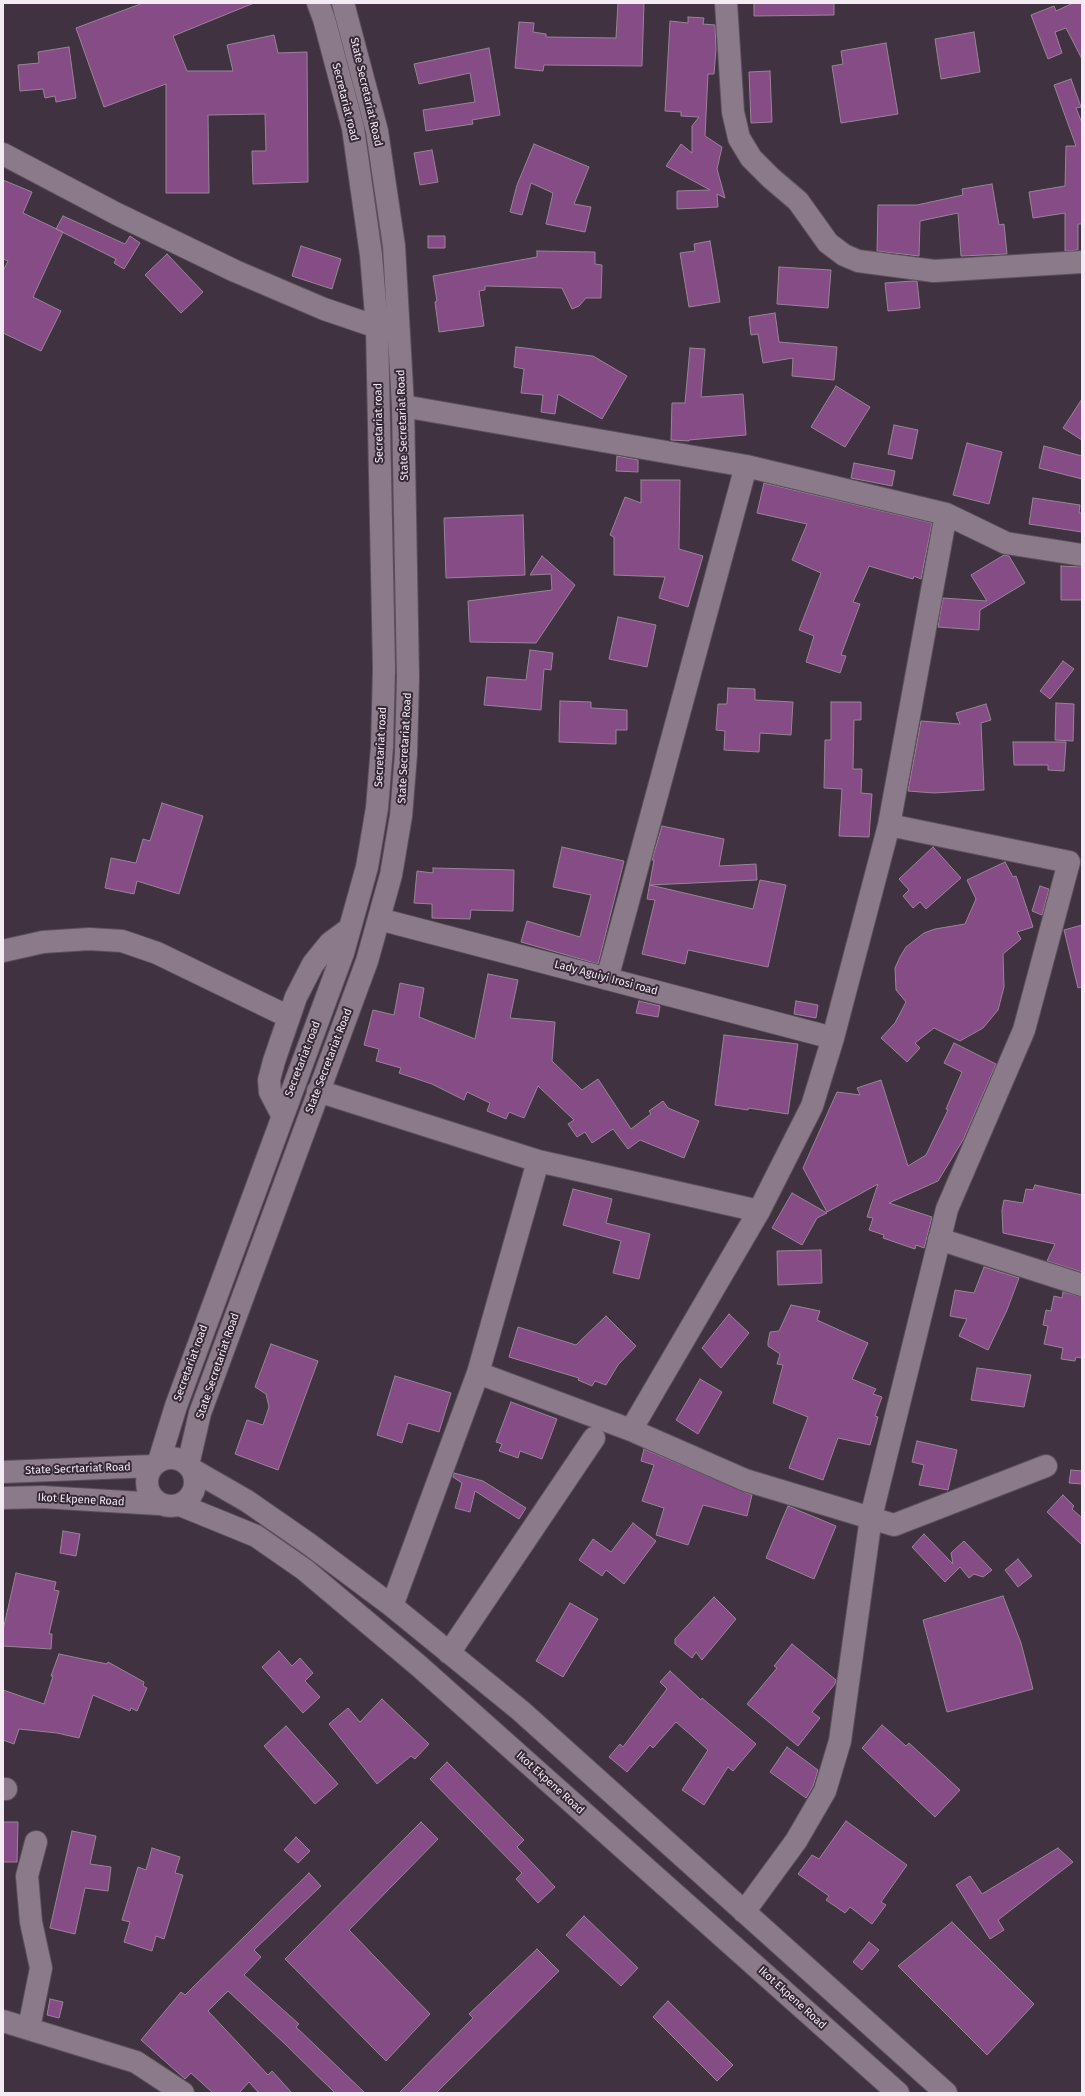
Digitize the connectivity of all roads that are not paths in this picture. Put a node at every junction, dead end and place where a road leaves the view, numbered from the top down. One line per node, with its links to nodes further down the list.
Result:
1 (318, 3): 6 (street, Secretariat road)
2 (343, 3): 7 (street, State Secretariat Road)
3 (726, 3): 5 (street)
4 (3, 154): 6 (street)
5 (1082, 262)
6 (377, 327): 14 (street, Secretariat road)
7 (403, 406): 8 (street); 13 (street, State Secretariat Road)
8 (746, 466): 9 (street); 16 (street)
9 (946, 514): 10 (street); 11 (street)
10 (1082, 555)
11 (889, 825): 12 (street); 18 (street)
12 (1076, 855): 23 (street)
13 (379, 919): 16 (street, Lady Aguiyi Irosi road); 19 (street, State Secretariat Road)
14 (349, 929): 17 (street); 20 (street, Secretariat road)
15 (3, 951): 17 (street)
16 (607, 979): 18 (street, Lady Aguiyi Irosi road)
17 (289, 1017): 20 (street)
18 (833, 1038): 22 (street)
19 (318, 1091): 21 (street); 31 (street, State Secretariat Road)
20 (282, 1115): 28 (street, Secretariat road)
21 (538, 1160): 22 (street); 25 (street)
22 (759, 1211): 26 (street)
23 (939, 1238): 24 (street); 34 (street)
24 (1082, 1285)
25 (478, 1373): 26 (street); 35 (street)
26 (631, 1430): 34 (street)
27 (594, 1438): 36 (street)
28 (156, 1463): 30 (street, State Secrtariat Road); 31 (street); 33 (street)
29 (1046, 1466): 34 (street)
30 (4, 1467): 32 (street)
31 (191, 1467): 33 (street); 35 (street)
32 (6, 1498): 33 (street, Ikot Ekpene Road)
33 (170, 1504): 42 (street, Ikot Ekpene Road)
34 (871, 1517): 38 (street)
35 (392, 1606): 36 (street)
36 (449, 1653): 38 (street)
37 (36, 1842): 40 (street)
38 (744, 1912): 43 (street)
39 (3, 2021): 40 (street)
40 (30, 2028): 41 (street)
41 (183, 2093)
42 (898, 2093)
43 (946, 2093)

